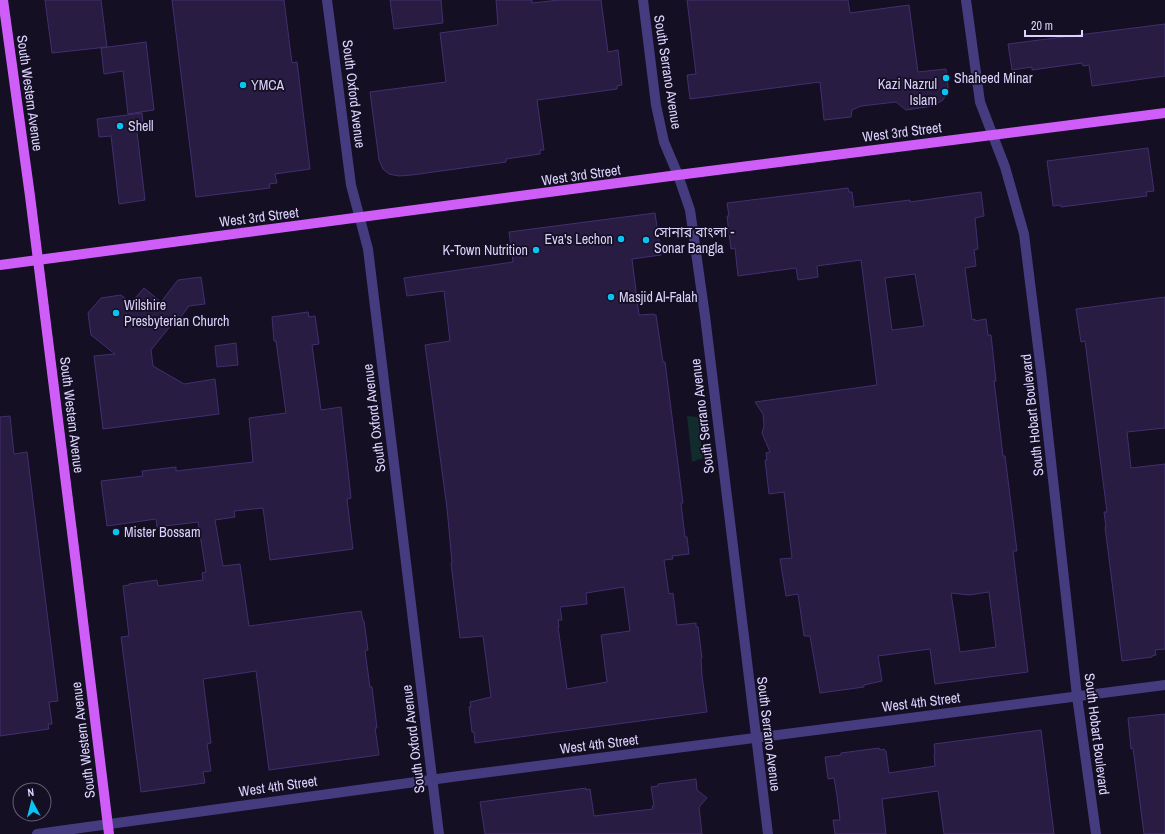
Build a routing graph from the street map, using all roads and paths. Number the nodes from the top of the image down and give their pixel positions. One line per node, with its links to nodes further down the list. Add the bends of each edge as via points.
1 (3, 0): 9 (main road, South Western Avenue)
2 (327, 0): 8 (street, South Oxford Avenue, via 351,185)
3 (643, 0): 7 (street, South Serrano Avenue, via 656,105 664,142)
4 (966, 0): 6 (street, South Hobart Boulevard, via 980,102)
5 (1165, 113): 6 (main road, West 3rd Street)
6 (993, 134): 7 (main road, West 3rd Street); 12 (street, South Hobart Boulevard, via 1024,234)
7 (678, 175): 8 (main road, West 3rd Street); 13 (street, South Serrano Avenue, via 690,210 705,316)
8 (360, 218): 9 (main road, West 3rd Street); 14 (street, South Oxford Avenue, via 368,249)
9 (38, 260): 10 (main road, West 3rd Street); 15 (main road, South Western Avenue)
10 (0, 265)
11 (1165, 685): 12 (street, West 4th Street)
12 (1077, 696): 13 (street, West 4th Street); 20 (street, South Hobart Boulevard)
13 (756, 738): 14 (street, West 4th Street); 19 (street, South Serrano Avenue)
14 (432, 779): 15 (street, West 4th Street); 18 (street, South Oxford Avenue)
15 (107, 824): 16 (street, West 4th Street); 17 (main road, South Western Avenue)
16 (38, 834)
17 (108, 834)
18 (439, 834)
19 (768, 834)
20 (1096, 834)

